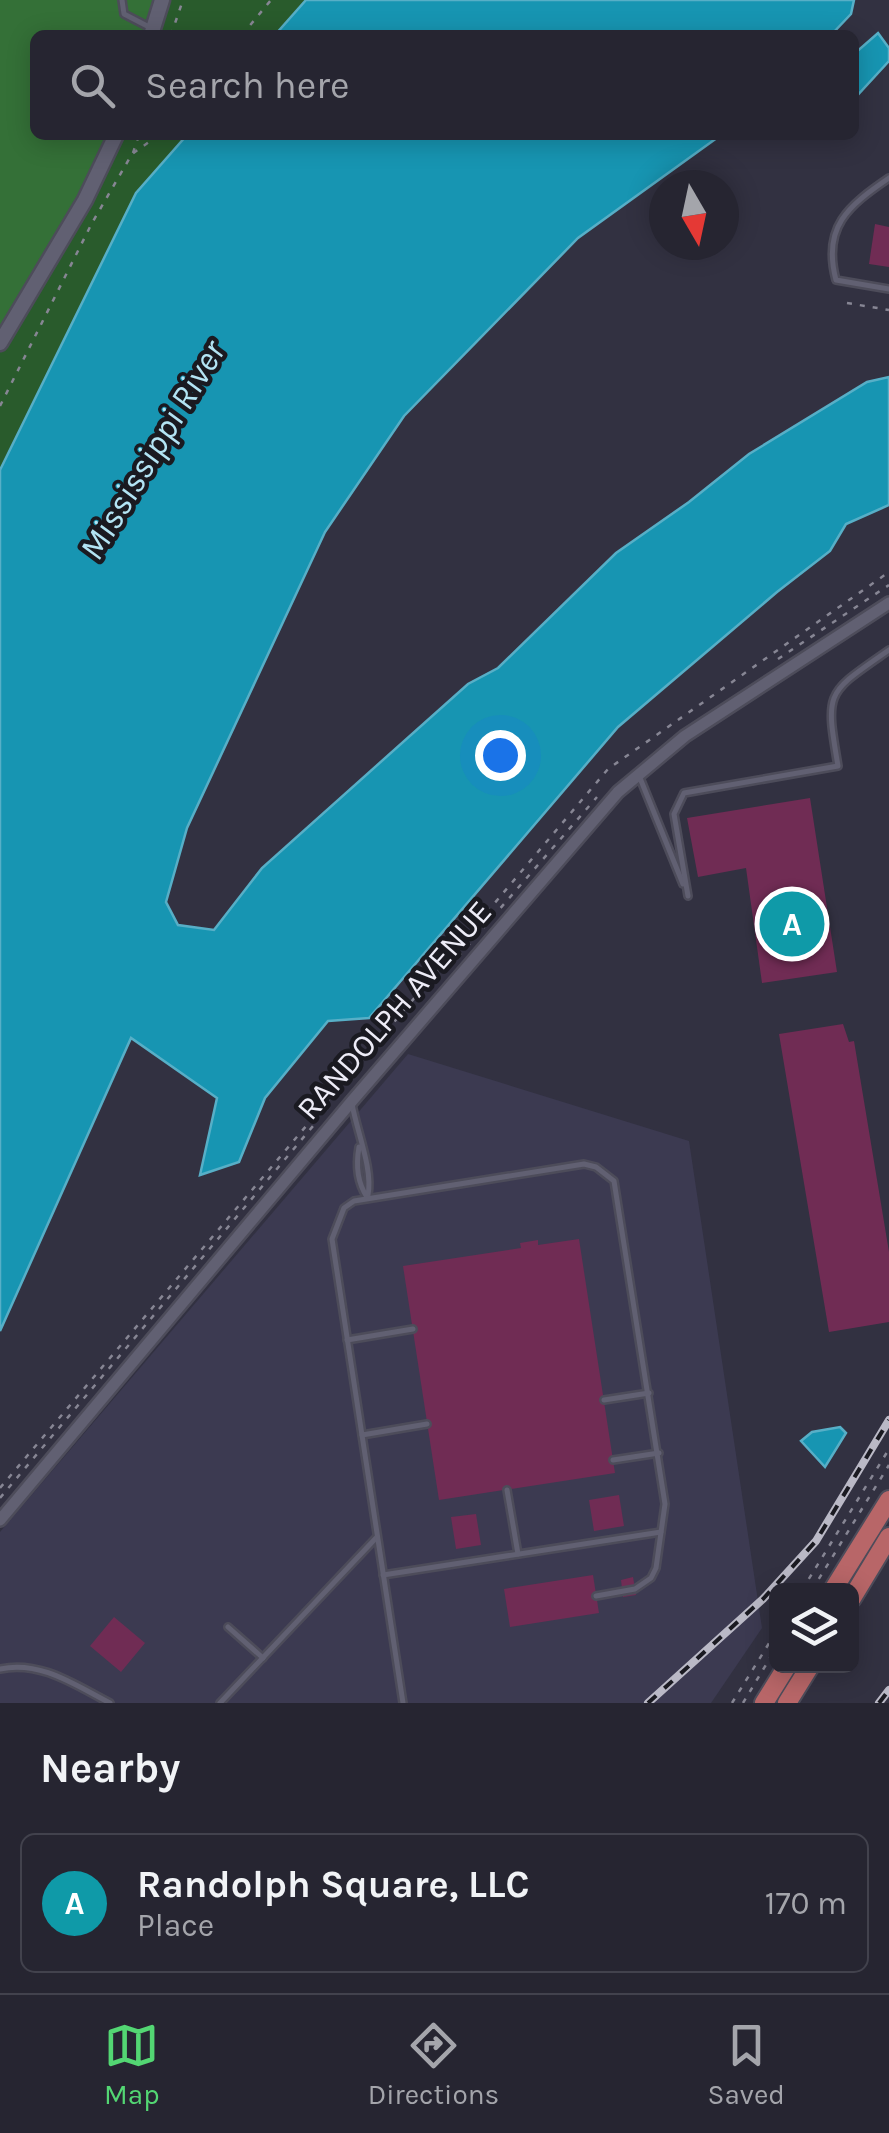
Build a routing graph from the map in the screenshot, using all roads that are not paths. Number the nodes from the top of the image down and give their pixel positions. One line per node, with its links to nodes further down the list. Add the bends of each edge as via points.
1 (122, 0): 3 (lane, via 124,14)
2 (162, 0): 4 (street)
3 (149, 30)
4 (153, 30)
5 (114, 140): 8 (street)
6 (889, 178): 7 (lane, via 847,211 830,248 836,280)
7 (889, 289)
8 (0, 343)
9 (889, 603): 11 (street, RANDOLPH AVENUE)
10 (889, 650): 11 (lane, via 836,690 829,714 838,766 684,792 674,814 688,896)
11 (638, 773): 12 (street, RANDOLPH AVENUE)
12 (352, 1101): 13 (lane, via 366,1157); 24 (street, RANDOLPH AVENUE)
13 (367, 1196): 15 (lane, via 344,1208 332,1239); 16 (lane, via 584,1164 607,1174 618,1190)
14 (413, 1329): 15 (lane)
15 (347, 1340): 19 (lane)
16 (649, 1393): 17 (lane); 20 (lane)
17 (604, 1400)
18 (427, 1424): 19 (lane)
19 (362, 1434): 26 (lane)
20 (659, 1453): 21 (lane); 25 (lane)
21 (613, 1460)
22 (507, 1490): 28 (lane)
23 (889, 1500): 30 (highway)
24 (0, 1520)
25 (661, 1532): 28 (lane); 32 (lane, via 651,1578 635,1589)
26 (377, 1536): 29 (lane); 34 (lane)
27 (889, 1537): 31 (highway)
28 (518, 1554): 29 (lane)
29 (383, 1575): 40 (lane)
30 (838, 1583)
31 (859, 1586)
32 (596, 1596)
33 (228, 1627): 34 (lane)
34 (264, 1659): 39 (lane)
35 (0, 1670): 38 (lane, via 38,1668)
36 (783, 1673): 41 (highway)
37 (806, 1673): 42 (highway)
38 (110, 1703)
39 (220, 1703)
40 (403, 1703)
41 (764, 1703)
42 (787, 1703)

